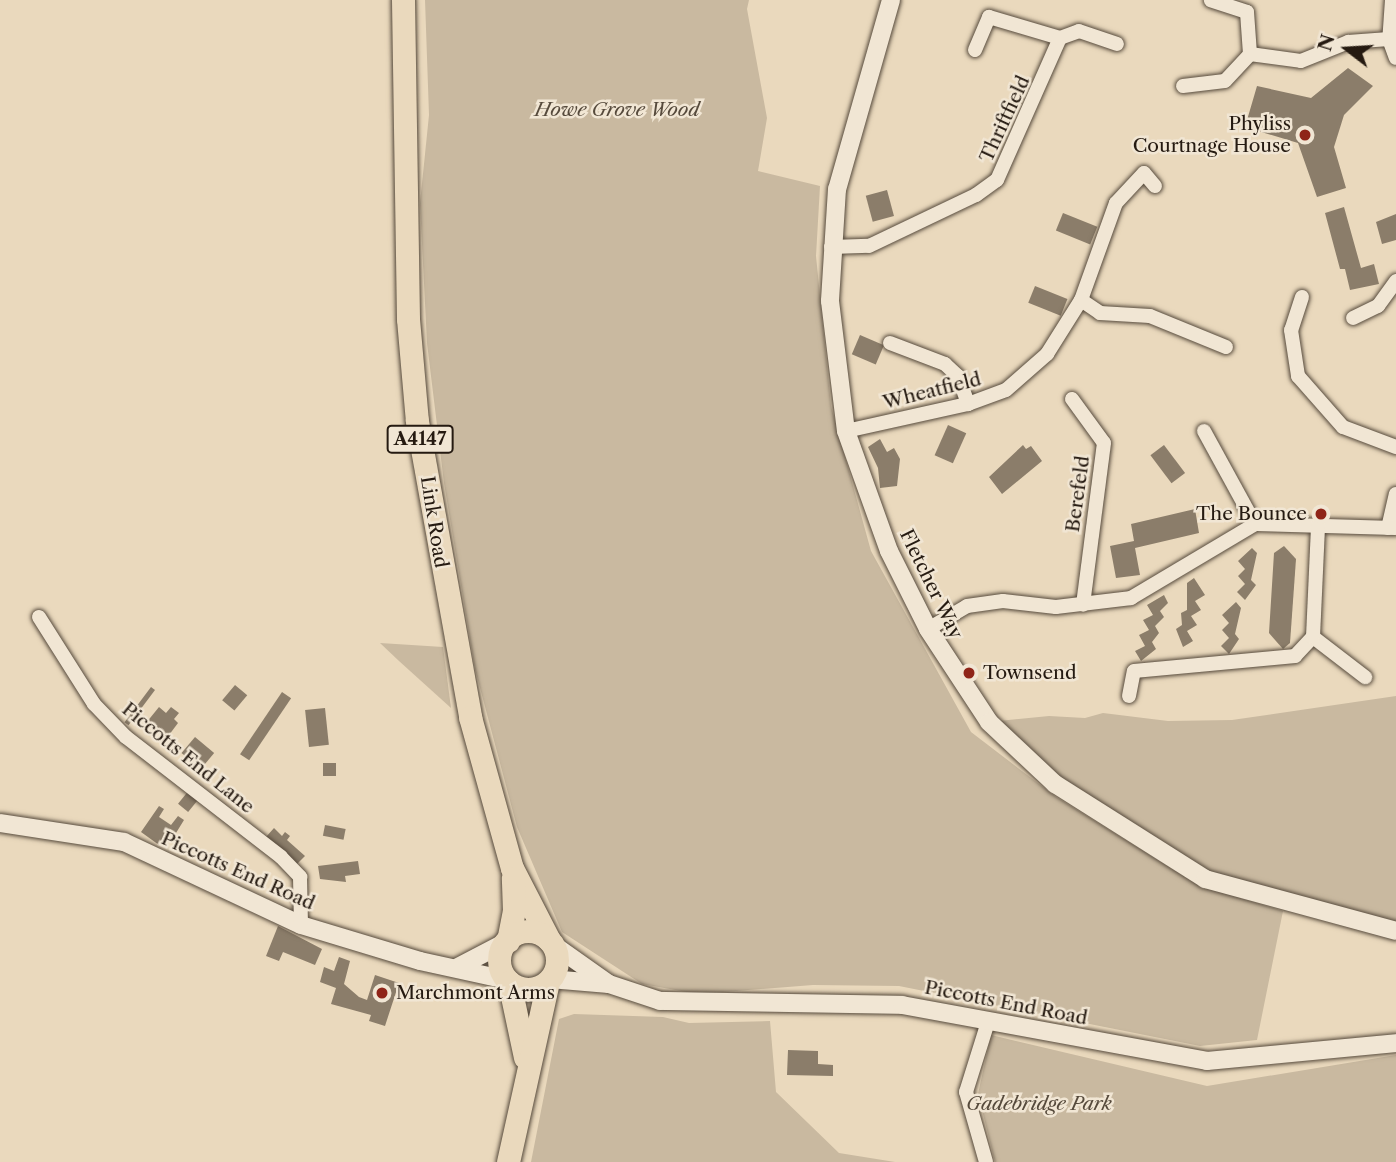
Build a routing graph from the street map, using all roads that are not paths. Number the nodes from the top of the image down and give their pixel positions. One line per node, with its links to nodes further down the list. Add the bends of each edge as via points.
1 (403, 0): 36 (main road, Link Road / A4147, via 408,319 417,421 470,717)
2 (891, 0): 13 (street, Fletcher Way, via 836,189)
3 (1211, 0): 9 (street, via 1247,12)
4 (1392, 0): 6 (street)
5 (1060, 38): 7 (street, via 1079,31); 8 (street, via 989,17); 13 (street, Thriftfield, via 997,180 948,212 869,246)
6 (1390, 39): 9 (street, via 1348,42 1301,61); 10 (street)
7 (1117, 44)
8 (975, 50)
9 (1250, 54): 11 (street, via 1225,81)
10 (1396, 58)
11 (1183, 86)
12 (1155, 186): 16 (street, Wheatfield, via 1144,173 1116,203)
13 (831, 247): 22 (street, Fletcher Way, via 830,301)
14 (1396, 281): 17 (street, via 1378,306)
15 (1301, 297): 24 (street, via 1291,330 1298,376 1343,427)
16 (1081, 300): 19 (street, via 1100,313 1150,316); 21 (street, Wheatfield, via 1047,354 1006,390)
17 (1353, 318)
18 (890, 343): 21 (street, via 946,364 958,376)
19 (1226, 348)
20 (1072, 399): 29 (street, Berefeld, via 1104,443)
21 (968, 404): 22 (street, Wheatfield)
22 (846, 431): 31 (street, Fletcher Way, via 889,551)
23 (1204, 431): 26 (street)
24 (1396, 447)
25 (1396, 494): 28 (street)
26 (1255, 524): 27 (street); 29 (street, via 1131,598)
27 (1318, 525): 28 (street); 32 (street)
28 (1392, 528)
29 (1083, 605): 31 (street, via 1003,601 967,606)
30 (39, 618): 37 (street, Piccotts End Lane, via 94,704 126,737 281,857 300,877)
31 (928, 629): 38 (street, Fletcher Way, via 989,722 1055,784 1205,879)
32 (1313, 637): 33 (street); 34 (street, via 1295,656 1134,671)
33 (1365, 677)
34 (1129, 696)
35 (0, 823): 37 (street, Piccotts End Road, via 124,842)
36 (512, 868): 39 (main road, Link Road / A4147, via 514,911); 40 (main road, Link Road / A4147)
37 (300, 925): 41 (street, Piccotts End Road, via 420,961)
38 (1396, 931)
39 (507, 941): 40 (main road, via 528,932); 41 (street); 42 (main road, Link Road / A4147, via 499,962)
40 (550, 942): 43 (main road, Link Road / A4147, via 557,957); 44 (street, Piccotts End Road)
41 (458, 967): 42 (street, Piccotts End Road)
42 (508, 981): 43 (main road, via 528,989); 47 (main road, Link Road / A4147)
43 (549, 981): 44 (street, Piccotts End Road); 47 (main road, Link Road / A4147)
44 (610, 984): 45 (street, Piccotts End Road, via 660,1001 902,1005)
45 (988, 1022): 46 (street, Piccotts End Road, via 1207,1061); 49 (street, via 966,1092)
46 (1396, 1043)
47 (527, 1063): 48 (main road, Link Road / A4147)
48 (508, 1162)
49 (986, 1162)

